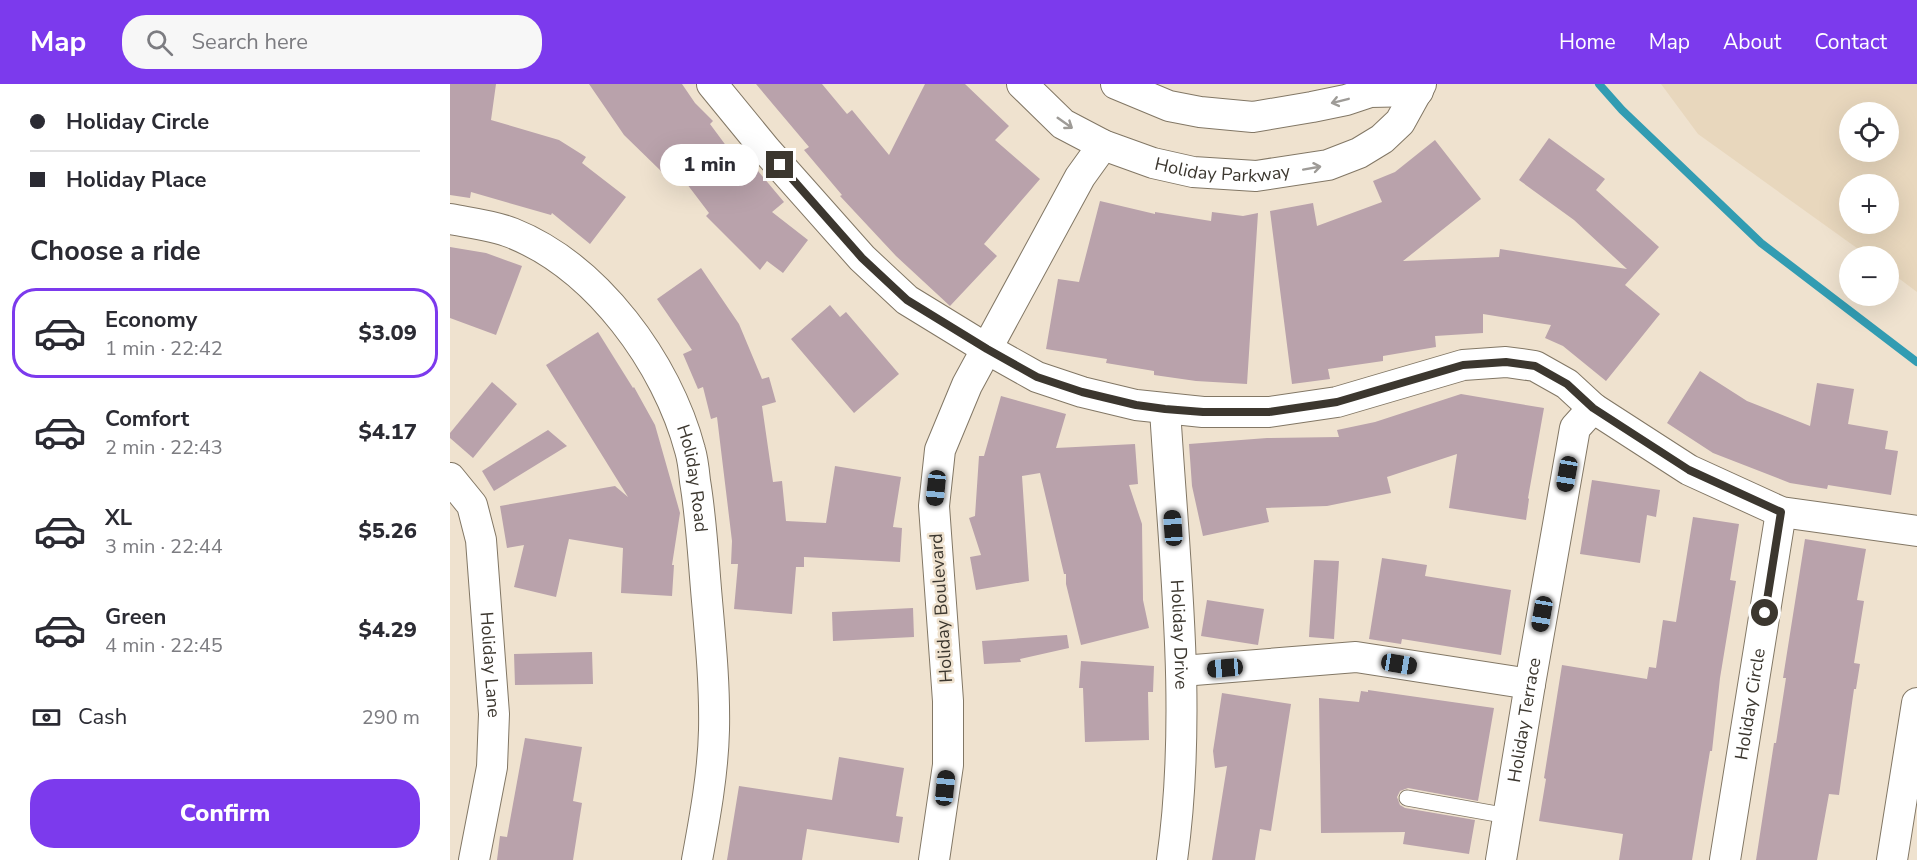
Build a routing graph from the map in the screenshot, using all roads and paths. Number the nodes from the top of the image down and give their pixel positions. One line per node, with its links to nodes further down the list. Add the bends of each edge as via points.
1 (712, 84): 7 (street, via 862,258 907,300)
2 (1022, 84): 5 (street, Holiday Parkway, one-way to 5, via 1064,124)
3 (1116, 84): 4 (street, Holiday Parkway, one-way to 3, via 1370,92 1253,117 1169,106)
4 (1419, 87): 5 (street, Holiday Parkway, one-way to 4, via 1153,163 1193,172 1256,176 1328,165 1382,139 1400,122)
5 (1103, 144): 7 (street, Holiday Boulevard, via 1080,177)
6 (450, 219): 20 (street, Holiday Road, via 511,233 546,250 584,278 622,316 674,403 691,451 698,496 712,670 714,730)
7 (987, 349): 9 (street, via 1037,377 1082,392); 21 (street, Holiday Boulevard, via 940,450 934,506 948,701 947,777)
8 (1593, 408): 9 (street, via 1567,384 1535,366 1506,362 1463,365 1337,402 1292,409); 11 (street, via 1689,470); 14 (street, Holiday Terrace, via 1575,428)
9 (1165, 409): 13 (street, Holiday Drive)
10 (450, 478): 19 (street, Holiday Lane, via 472,504 481,540 494,714 492,767)
11 (1781, 512): 12 (street); 24 (street, Holiday Circle)
12 (1904, 529)
13 (1182, 671): 14 (street, via 1356,657); 22 (street, Holiday Drive, via 1178,809)
14 (1530, 684): 18 (street, Holiday Terrace)
15 (1917, 703): 16 (street)
16 (1913, 749): 25 (street)
17 (1407, 798): 18 (lane)
18 (1508, 816): 23 (street, Holiday Terrace)
19 (474, 860)
20 (698, 860)
21 (934, 860)
22 (1172, 860)
23 (1501, 860)
24 (1725, 860)
25 (1892, 860)

